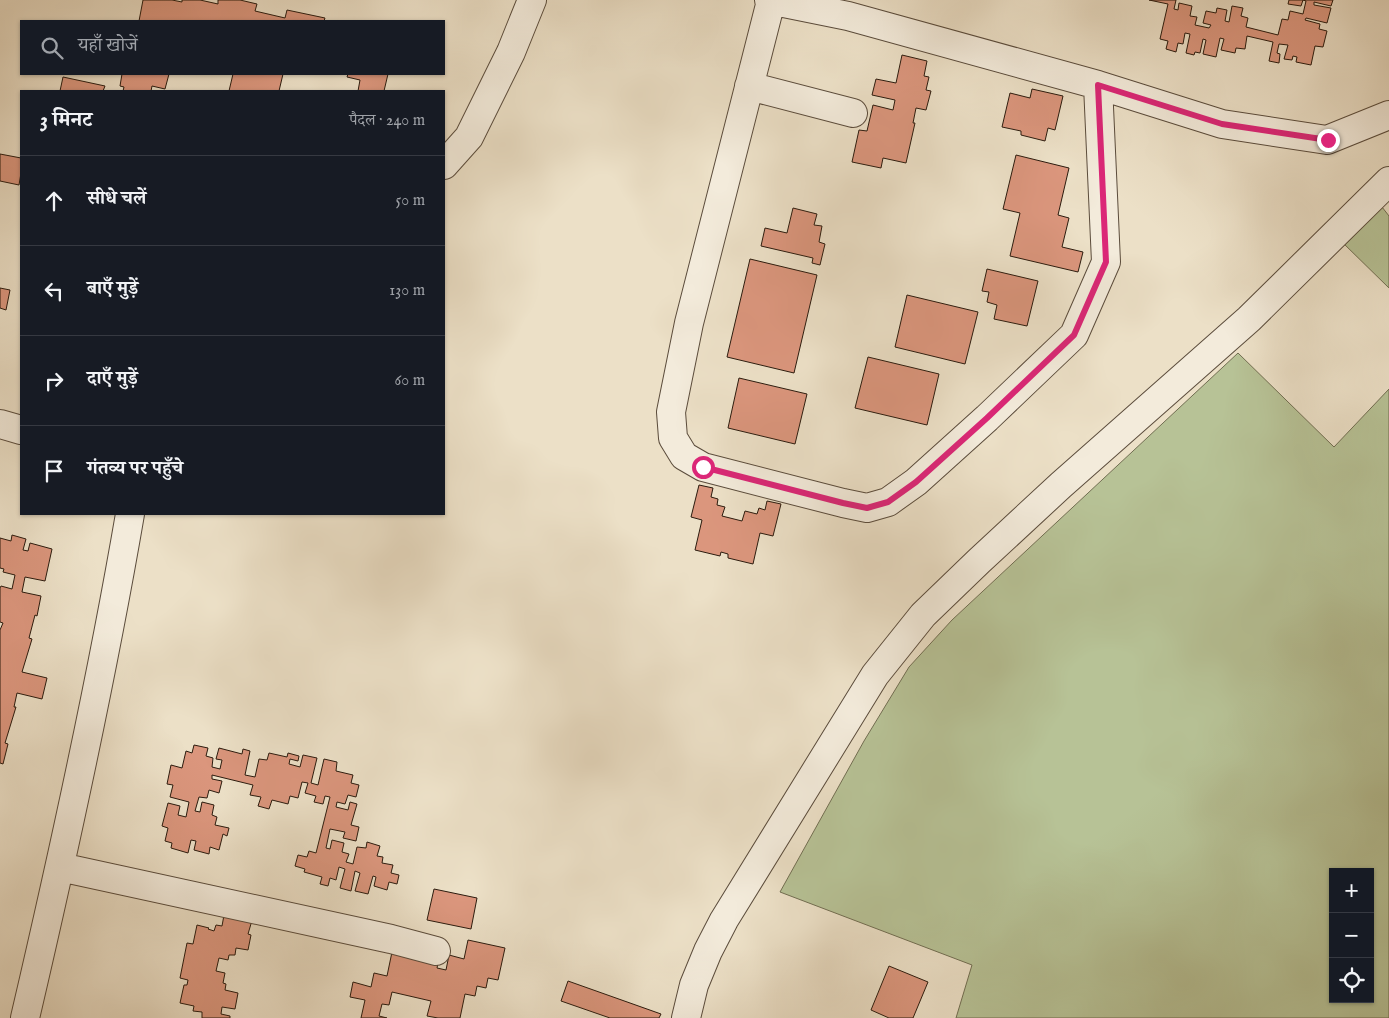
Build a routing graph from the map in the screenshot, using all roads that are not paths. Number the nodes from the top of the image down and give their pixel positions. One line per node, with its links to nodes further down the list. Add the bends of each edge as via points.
1 (532, 0): 7 (lane, via 470,136)
2 (770, 0): 3 (lane, via 848,16); 4 (lane)
3 (1098, 85): 4 (lane, via 1106,262 1074,335 916,482 888,502 867,508 703,467 684,456 673,438 670,412 689,323); 6 (lane, via 1222,124 1328,140)
4 (749, 86): 5 (lane)
5 (853, 113)
6 (1389, 115)
7 (445, 164)
8 (1389, 181): 15 (lane, via 1249,319 978,560 923,615 875,675 724,920 694,985)
9 (0, 424): 10 (lane)
10 (20, 430)
11 (130, 515): 12 (lane, via 111,627)
12 (60, 867): 13 (lane); 14 (lane)
13 (436, 951)
14 (25, 1018)
15 (686, 1018)

